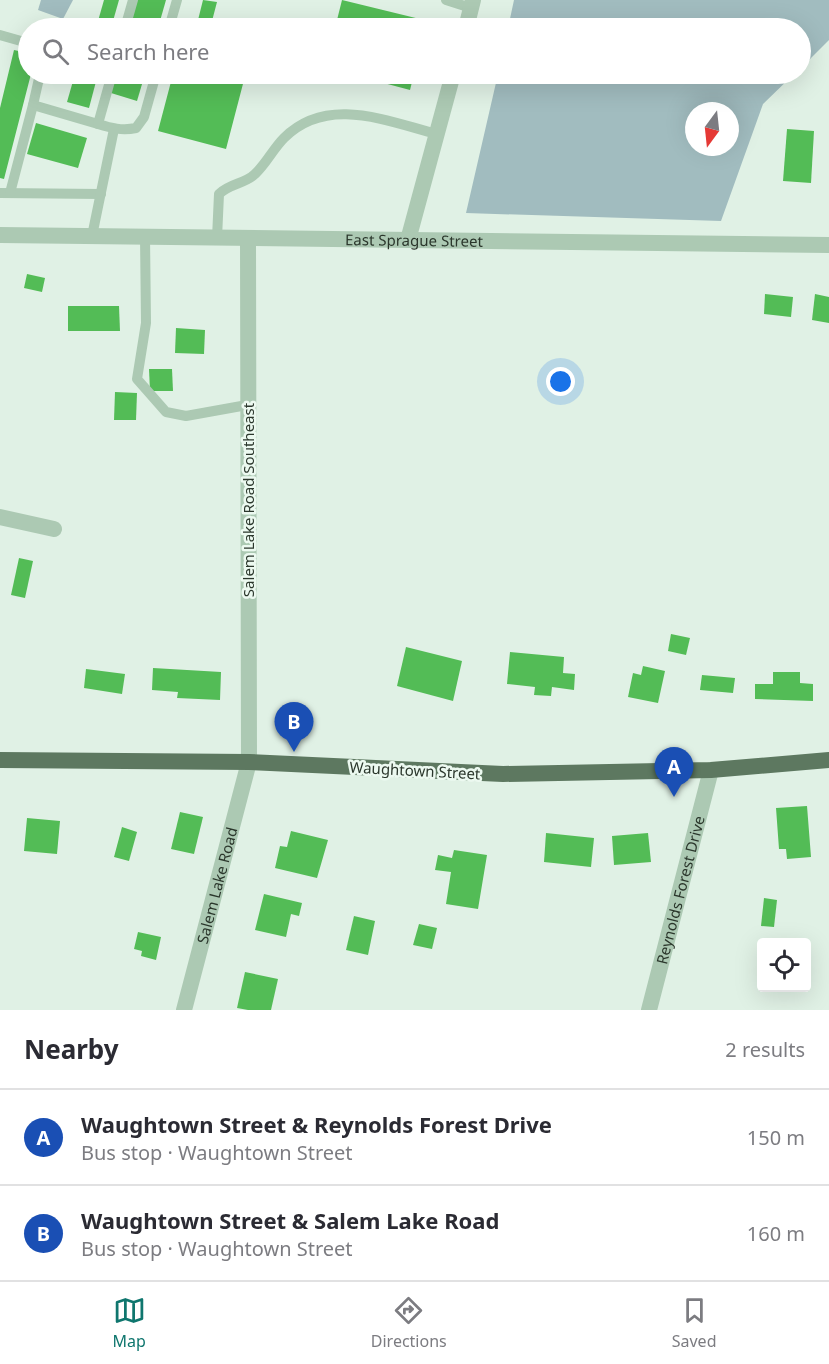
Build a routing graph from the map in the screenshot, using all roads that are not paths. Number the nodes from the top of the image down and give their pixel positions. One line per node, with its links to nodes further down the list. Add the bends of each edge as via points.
1 (133, 0): 5 (lane)
2 (177, 0): 6 (lane)
3 (446, 0): 4 (lane)
4 (472, 4)
5 (128, 18)
6 (172, 18)
7 (0, 35): 8 (lane)
8 (18, 40)
9 (38, 84): 13 (lane)
10 (109, 84): 14 (lane)
11 (153, 84): 15 (lane, via 144,117 136,128)
12 (450, 84): 16 (street)
13 (33, 105): 14 (lane); 17 (lane)
14 (98, 124): 15 (lane)
15 (114, 129): 18 (lane)
16 (436, 134): 22 (lane, via 341,113 316,117 285,136 250,178 219,194); 24 (street)
17 (5, 193): 18 (lane)
18 (101, 194): 20 (lane)
19 (0, 235): 20 (street, East Sprague Street)
20 (92, 236): 21 (street, East Sprague Street)
21 (145, 236): 22 (street, East Sprague Street); 26 (lane, via 146,323 137,379 166,412 186,416)
22 (217, 238): 23 (street, East Sprague Street)
23 (248, 238): 24 (street, East Sprague Street); 26 (street, Salem Lake Road Southeast)
24 (408, 240): 25 (street, East Sprague Street)
25 (829, 245)
26 (247, 405): 31 (street, Salem Lake Road Southeast)
27 (0, 517): 28 (street)
28 (54, 529)
29 (0, 760): 31 (main road, Waughtown Street)
30 (829, 760): 32 (main road, Waughtown Street)
31 (249, 762): 32 (main road, Waughtown Street, via 503,774); 33 (street, Salem Lake Road)
32 (711, 770): 34 (street, Reynolds Forest Drive)
33 (184, 1010)
34 (648, 1010)

